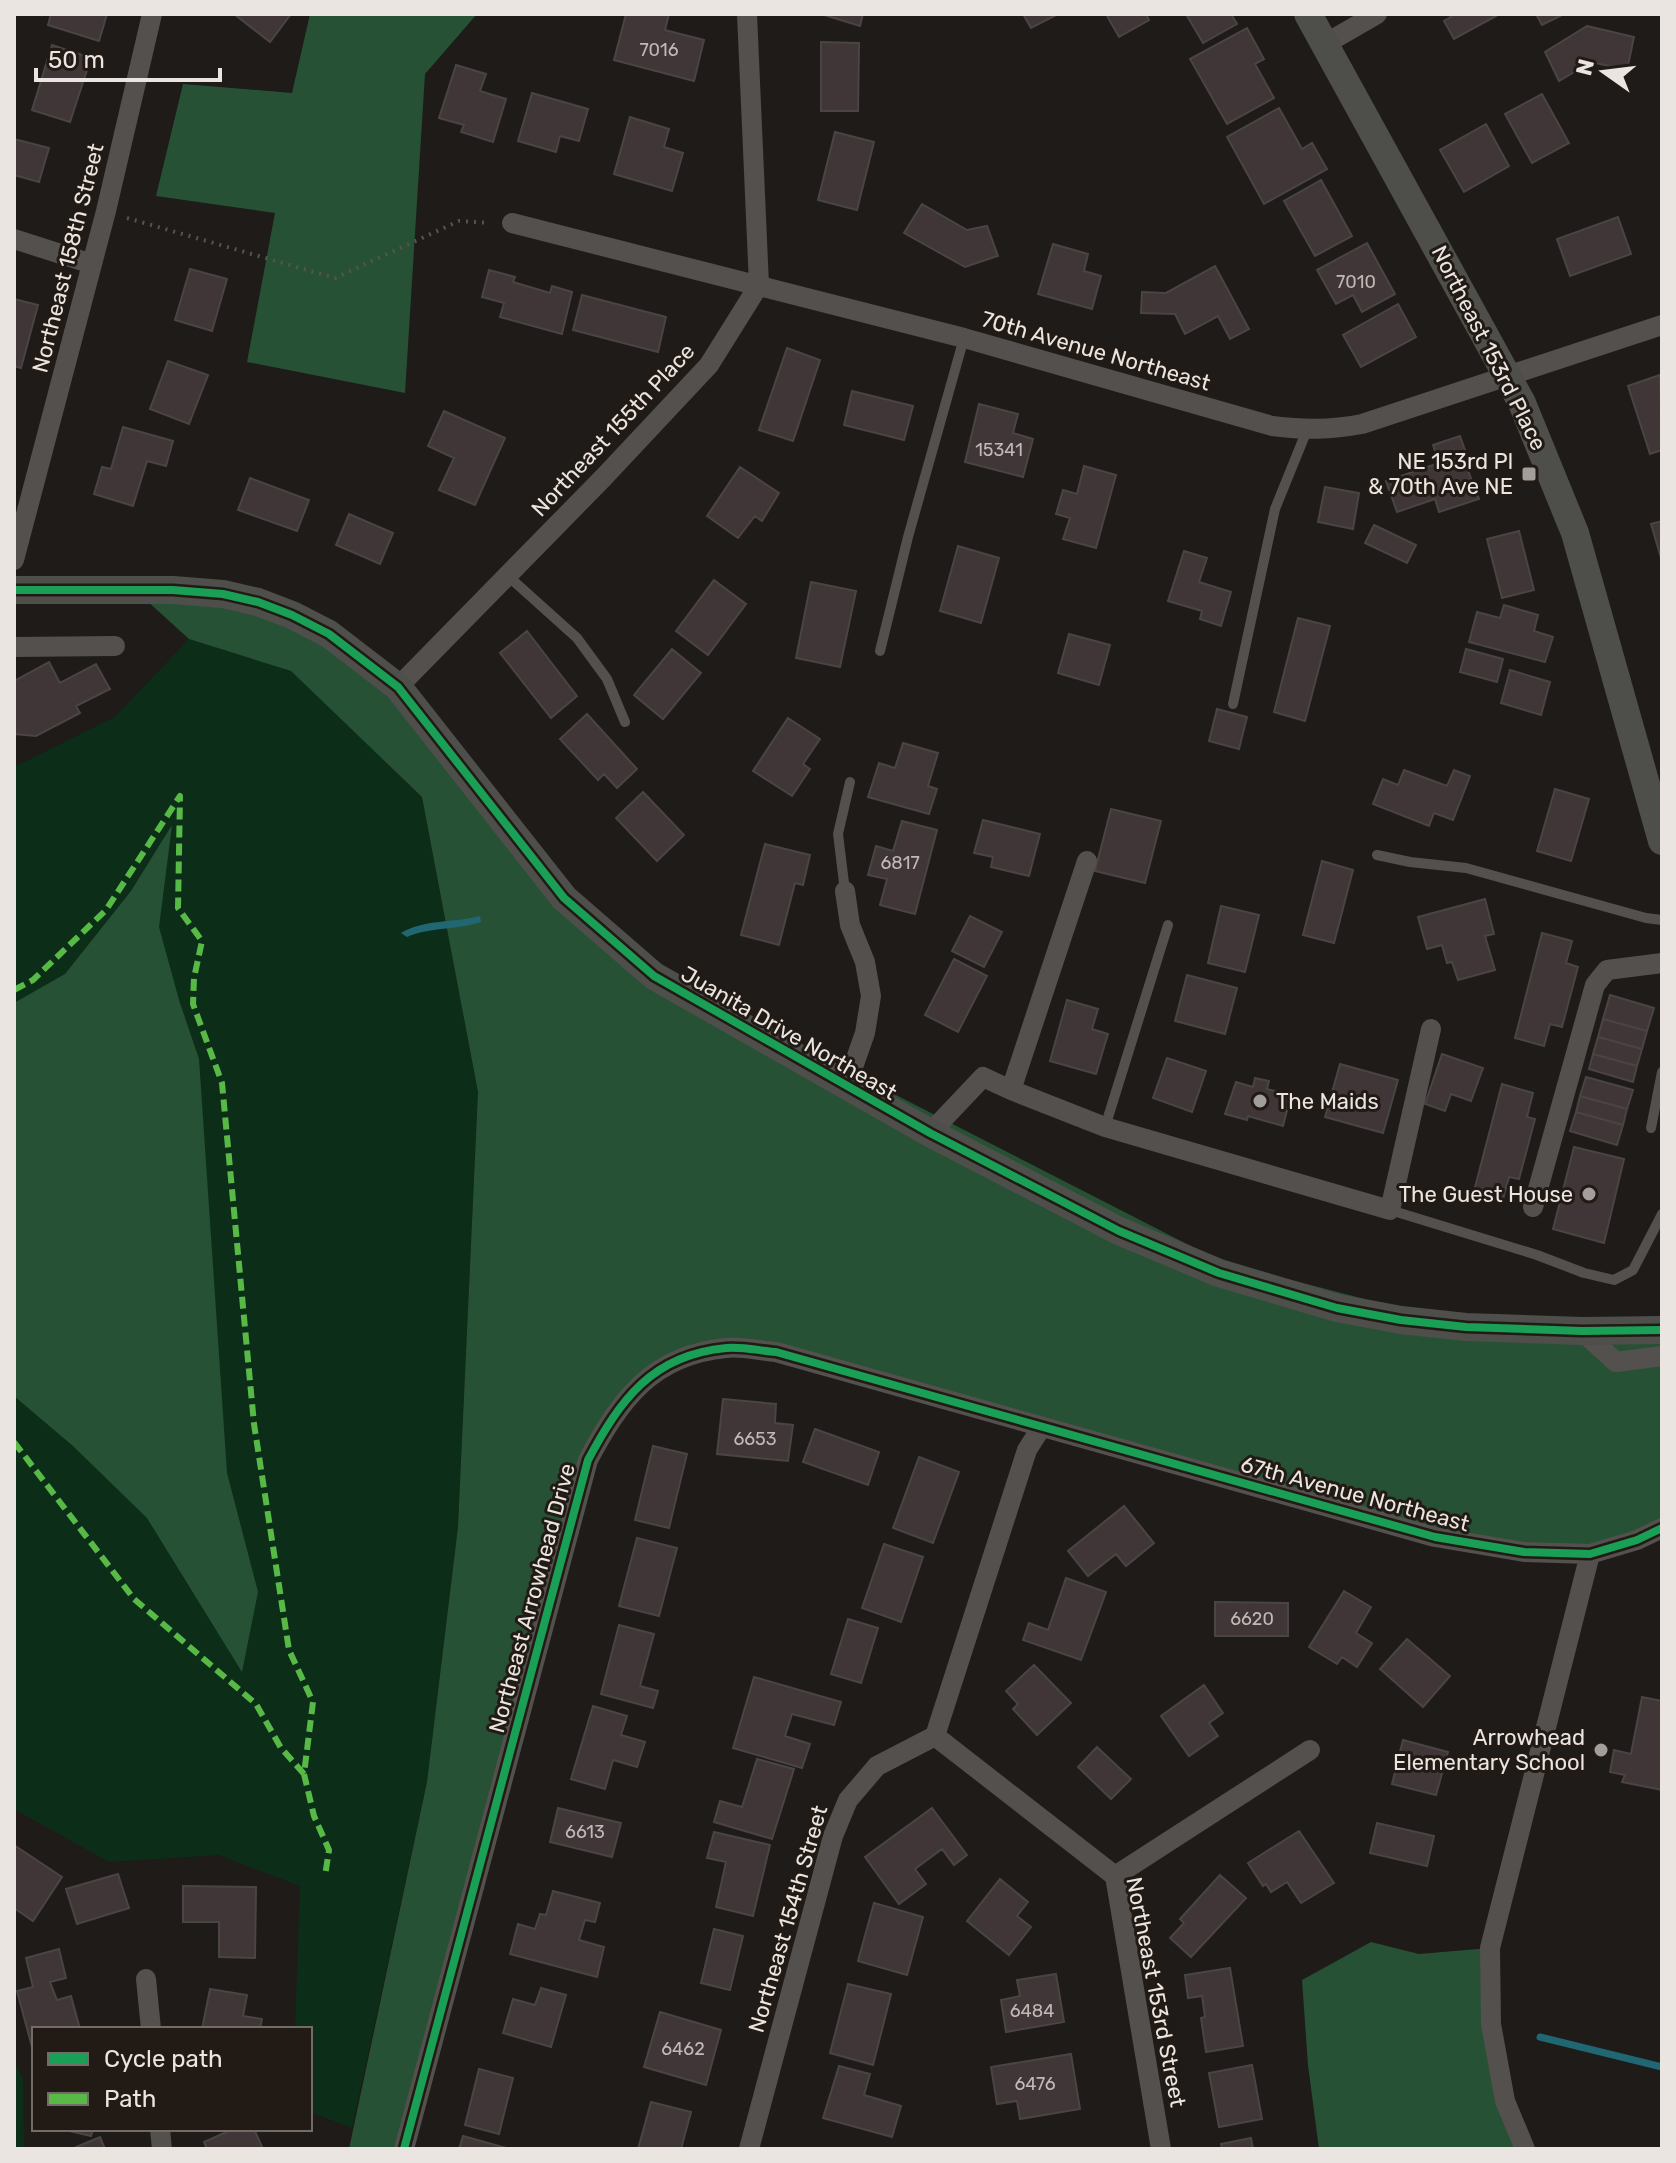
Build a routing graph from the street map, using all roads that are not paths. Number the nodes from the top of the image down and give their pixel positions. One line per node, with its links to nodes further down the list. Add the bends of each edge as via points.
1 (152, 14): 8 (street, Northeast 158th Street)
2 (747, 14): 9 (street)
3 (1308, 14): 5 (main road, Northeast 153rd Place)
4 (1377, 14): 5 (street)
5 (1325, 44): 12 (main road, Northeast 153rd Place)
6 (512, 223): 9 (street, 70th Avenue Northeast)
7 (14, 239): 8 (street)
8 (92, 264): 14 (street, Northeast 158th Street)
9 (759, 285): 11 (street, 70th Avenue Northeast); 15 (street, Northeast 155th Place, via 709,365)
10 (1662, 325): 12 (street, 70th Avenue Northeast)
11 (964, 338): 13 (street, 70th Avenue Northeast, via 1256,422); 19 (lane)
12 (1507, 376): 13 (street, 70th Avenue Northeast, via 1362,424); 24 (main road, Northeast 153rd Place, via 1575,533)
13 (1307, 430): 21 (lane, via 1275,509)
14 (14, 560)
15 (508, 576): 20 (street, Northeast 155th Place); 22 (lane, via 577,638 607,679)
16 (14, 590): 20 (main road, Juanita Drive Northeast, via 173,590 258,602 329,634)
17 (115, 646): 18 (street)
18 (14, 647)
19 (880, 651)
20 (398, 687): 33 (main road, Juanita Drive Northeast, via 564,898 654,976)
21 (1233, 704)
22 (625, 722)
23 (850, 782): 27 (lane, via 838,834)
24 (1662, 841)
25 (1377, 855): 28 (lane, via 1466,868)
26 (1087, 861): 34 (street)
27 (845, 891): 33 (street, via 871,996 865,1033)
28 (1662, 920)
29 (1168, 925): 35 (lane)
30 (1662, 963): 38 (street, via 1607,970 1595,985)
31 (1431, 1029): 39 (street)
32 (1662, 1072): 36 (lane)
33 (846, 1087): 37 (main road, Juanita Drive Northeast)
34 (1011, 1090): 35 (street); 37 (street, via 983,1077)
35 (1105, 1127): 39 (street)
36 (1651, 1128)
37 (930, 1133): 42 (main road, Juanita Drive Northeast, via 1119,1231 1219,1273 1337,1308 1401,1320)
38 (1533, 1207)
39 (1390, 1210): 40 (lane, via 1614,1280 1633,1270)
40 (1662, 1214)
41 (1662, 1330): 42 (main road, Juanita Drive Northeast)
42 (1582, 1331): 43 (street, via 1616,1362)
43 (1662, 1356)
44 (1041, 1428): 46 (street, 67th Avenue Northeast, via 1435,1537 1524,1552); 47 (street, via 1027,1450); 52 (street, Northeast Arrowhead Drive, via 776,1352 729,1347 692,1354 635,1387 588,1460)
45 (1662, 1528): 46 (street, 67th Avenue Northeast)
46 (1590, 1554): 55 (street, via 1490,1948 1491,2024 1505,2101)
47 (935, 1736): 49 (street, Northeast 153rd Street); 53 (street, Northeast 154th Street, via 877,1766 848,1800 833,1836)
48 (1310, 1750): 49 (street)
49 (1115, 1876): 54 (street, Northeast 153rd Street)
50 (146, 1979): 51 (street)
51 (151, 2027)
52 (404, 2149)
53 (749, 2149)
54 (1161, 2149)
55 (1525, 2149)

